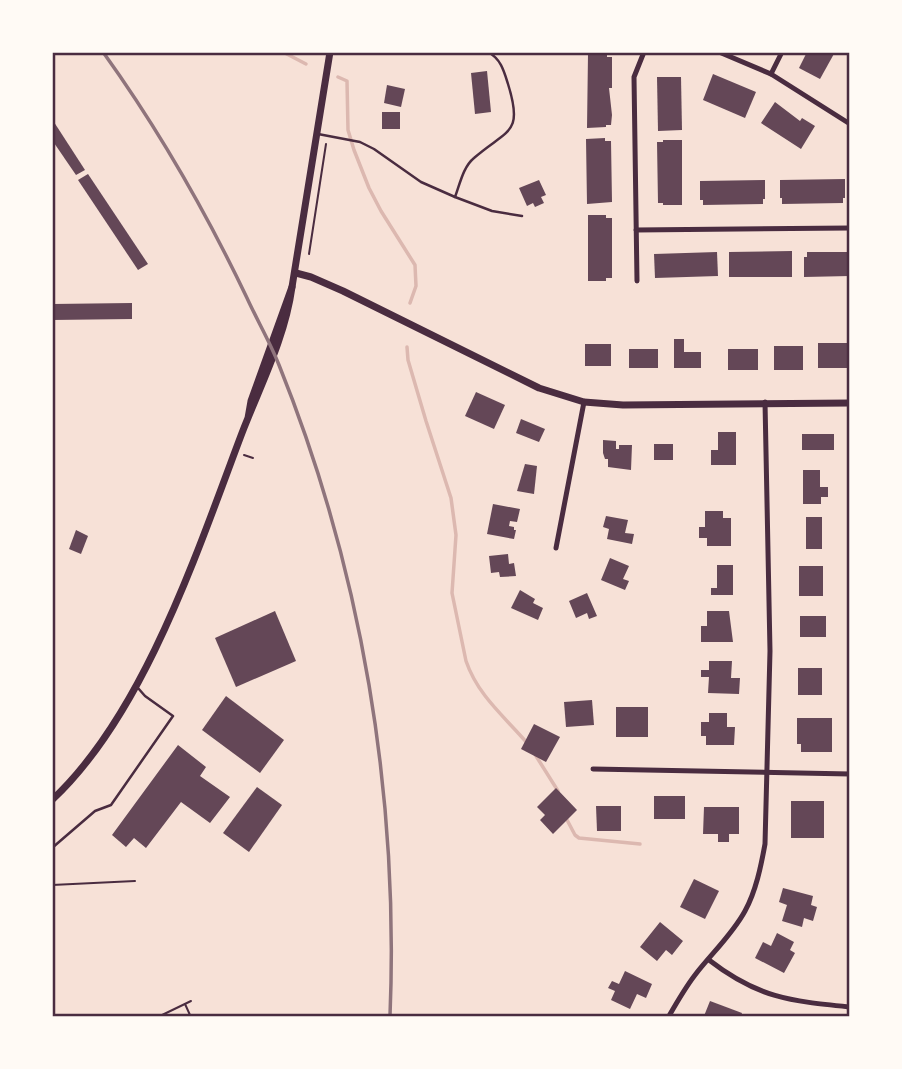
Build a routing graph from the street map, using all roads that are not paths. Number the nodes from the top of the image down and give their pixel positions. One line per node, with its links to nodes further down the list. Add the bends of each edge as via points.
1 (330, 52): 8 (street)
2 (488, 52): 9 (lane, via 500,62 514,120 500,141 466,168)
3 (643, 52): 12 (street, via 634,77)
4 (719, 52): 6 (street)
5 (782, 52): 6 (street)
6 (771, 74): 7 (street)
7 (849, 124)
8 (317, 134): 9 (lane, via 360,142 421,182); 13 (street)
9 (455, 197): 10 (lane)
10 (522, 216)
11 (849, 229): 12 (street)
12 (636, 230): 14 (street)
13 (296, 273): 15 (street, via 343,291 539,388); 19 (street, via 283,328 248,418 170,617)
14 (637, 281)
15 (584, 402): 16 (street); 18 (street)
16 (765, 402): 17 (street); 21 (street, via 770,651)
17 (849, 403)
18 (556, 548)
19 (136, 684): 23 (street, via 93,753); 24 (lane, via 173,716 111,805 95,811)
20 (593, 769): 21 (street)
21 (767, 772): 22 (street); 25 (street, via 765,844 759,874 745,911)
22 (849, 774)
23 (52, 800)
24 (52, 848)
25 (709, 960): 26 (street, via 740,982 770,995); 27 (street)
26 (849, 1007)
27 (669, 1017)

